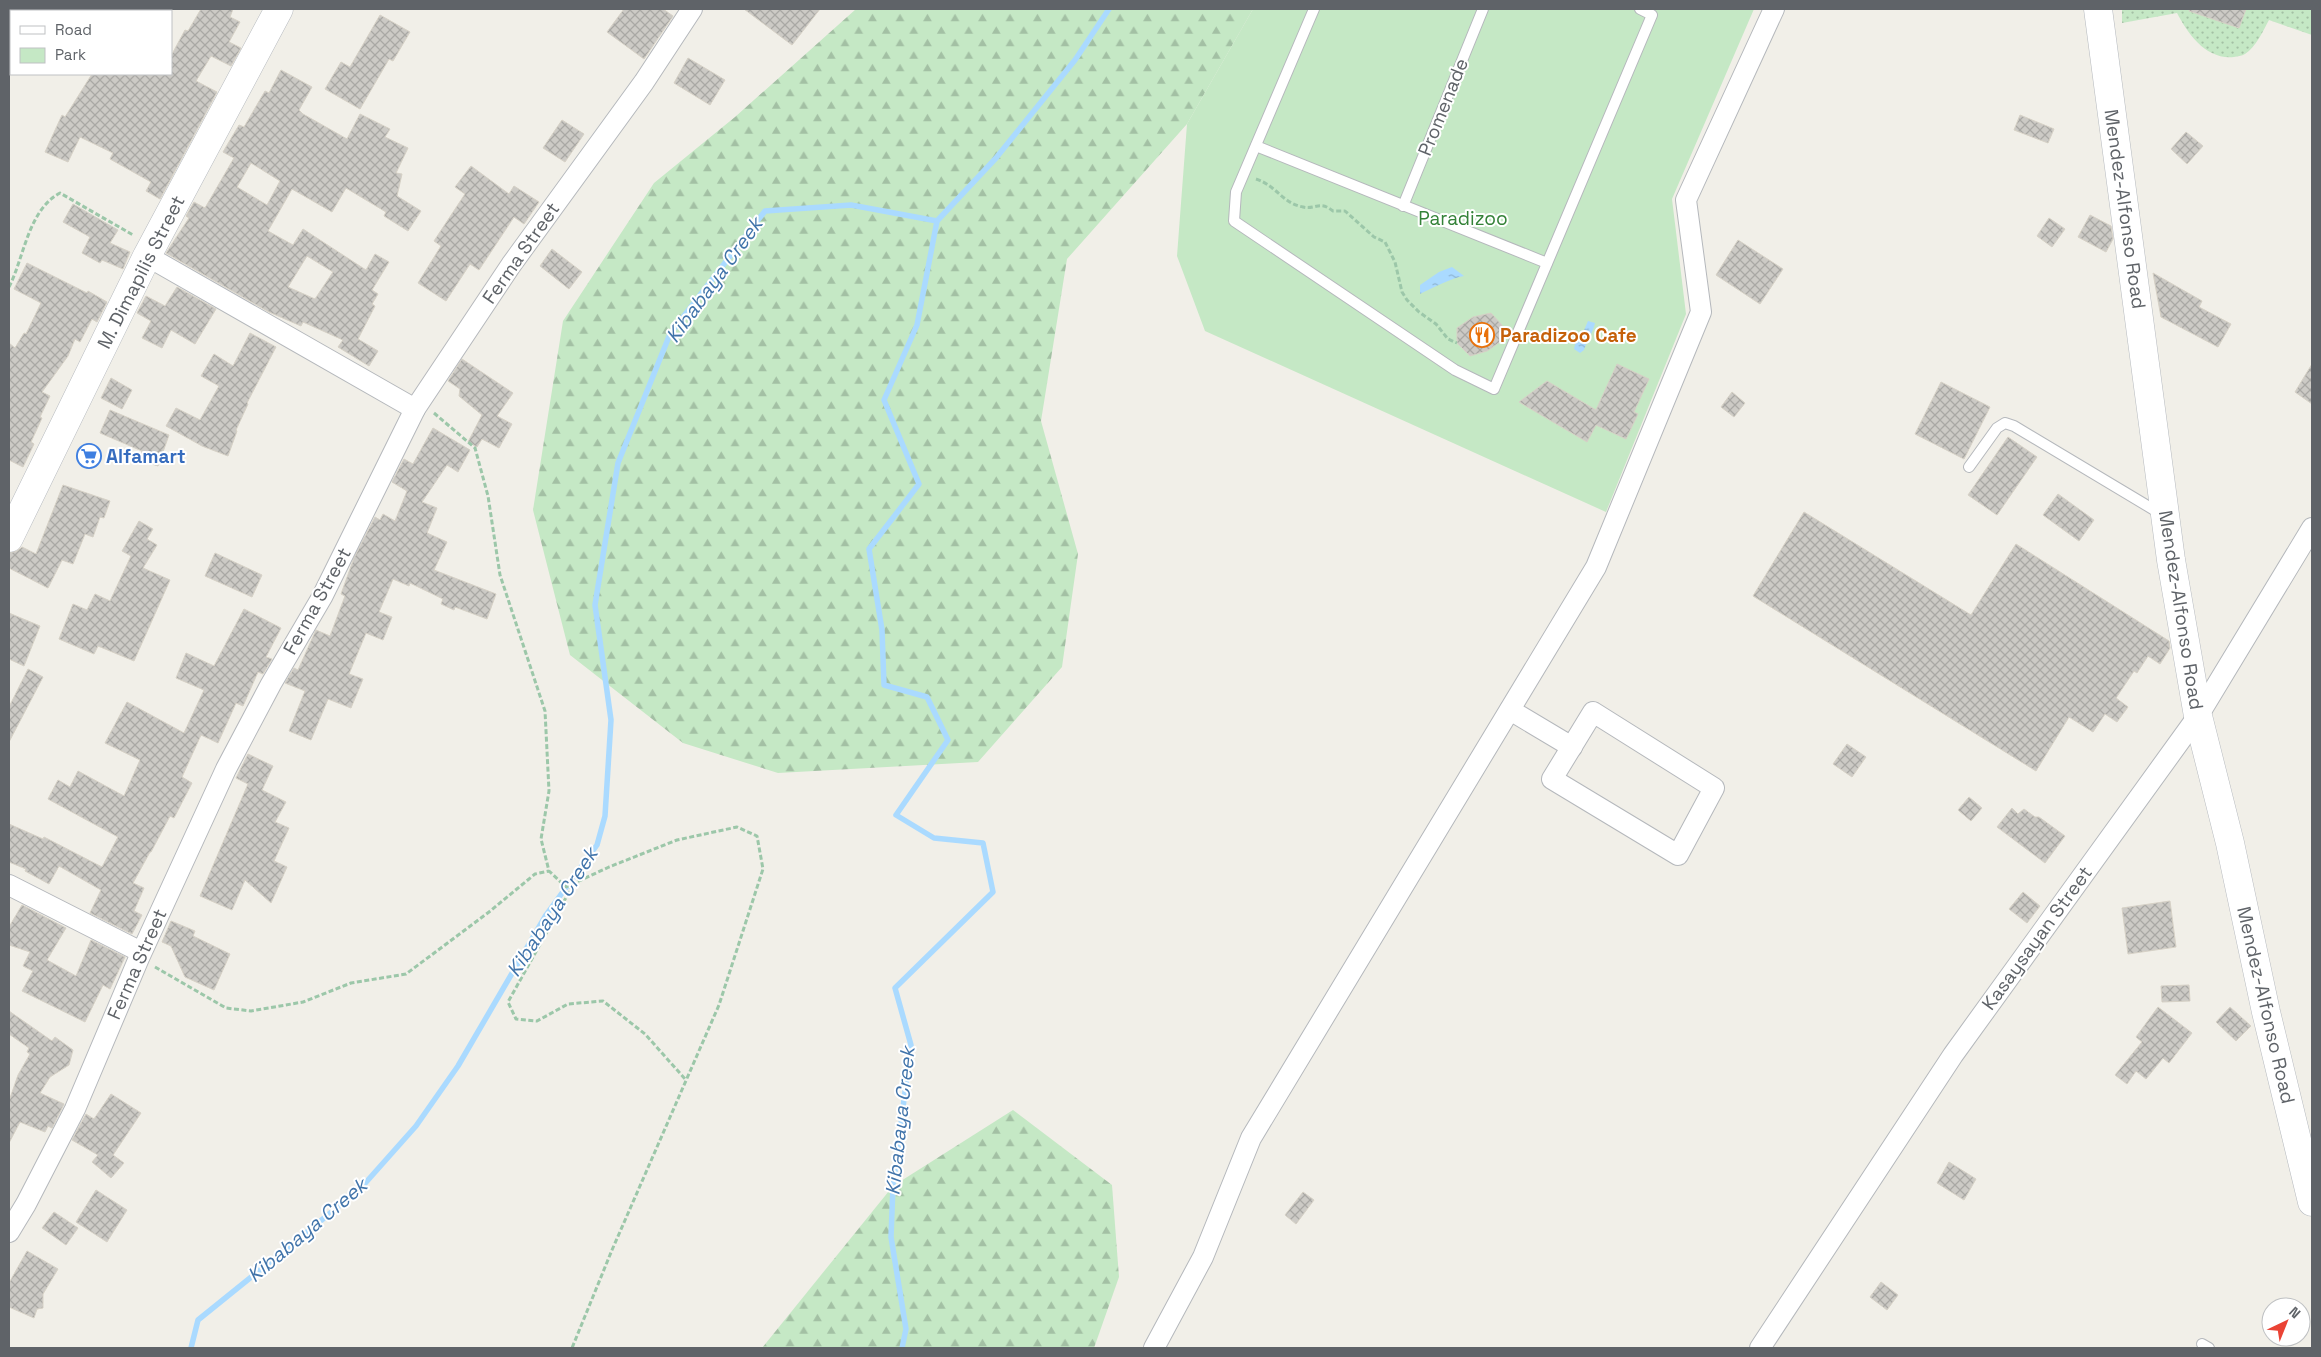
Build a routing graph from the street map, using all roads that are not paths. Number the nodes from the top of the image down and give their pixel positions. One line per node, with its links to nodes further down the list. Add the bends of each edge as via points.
1 (280, 9): 10 (main road, M. Dimapilis Street)
2 (692, 9): 12 (street, Ferma Street)
3 (1314, 9): 8 (lane)
4 (1483, 9): 9 (lane, Promenade)
5 (1640, 9): 11 (lane, via 1652,15)
6 (1774, 9): 17 (street, via 1686,200 1701,312 1596,567)
7 (2098, 9): 14 (main road, Mendez-Alfonso Road)
8 (1256, 146): 9 (lane); 11 (lane, via 1236,192 1234,220 1455,370 1494,389)
9 (1403, 206): 11 (lane)
10 (148, 256): 12 (street); 16 (main road, M. Dimapilis Street)
11 (1547, 263)
12 (417, 406): 21 (street, Ferma Street, via 322,597 226,769)
13 (1969, 467): 14 (lane, via 1997,428 2005,423)
14 (2166, 517): 18 (main road, Mendez-Alfonso Road)
15 (2312, 528): 18 (street, Kasaysayan Street)
16 (9, 538)
17 (1510, 710): 19 (street); 24 (street, via 1251,1138 1203,1257)
18 (2198, 716): 22 (main road, Mendez-Alfonso Road); 25 (street, Kasaysayan Street, via 1954,1055)
19 (1572, 747): 19 (street, via 1552,779 1678,855 1714,788 1593,712)
20 (9, 885): 21 (street)
21 (140, 955): 23 (street, Ferma Street, via 75,1109)
22 (2312, 1202)
23 (9, 1232)
24 (1154, 1348)
25 (1760, 1348)

